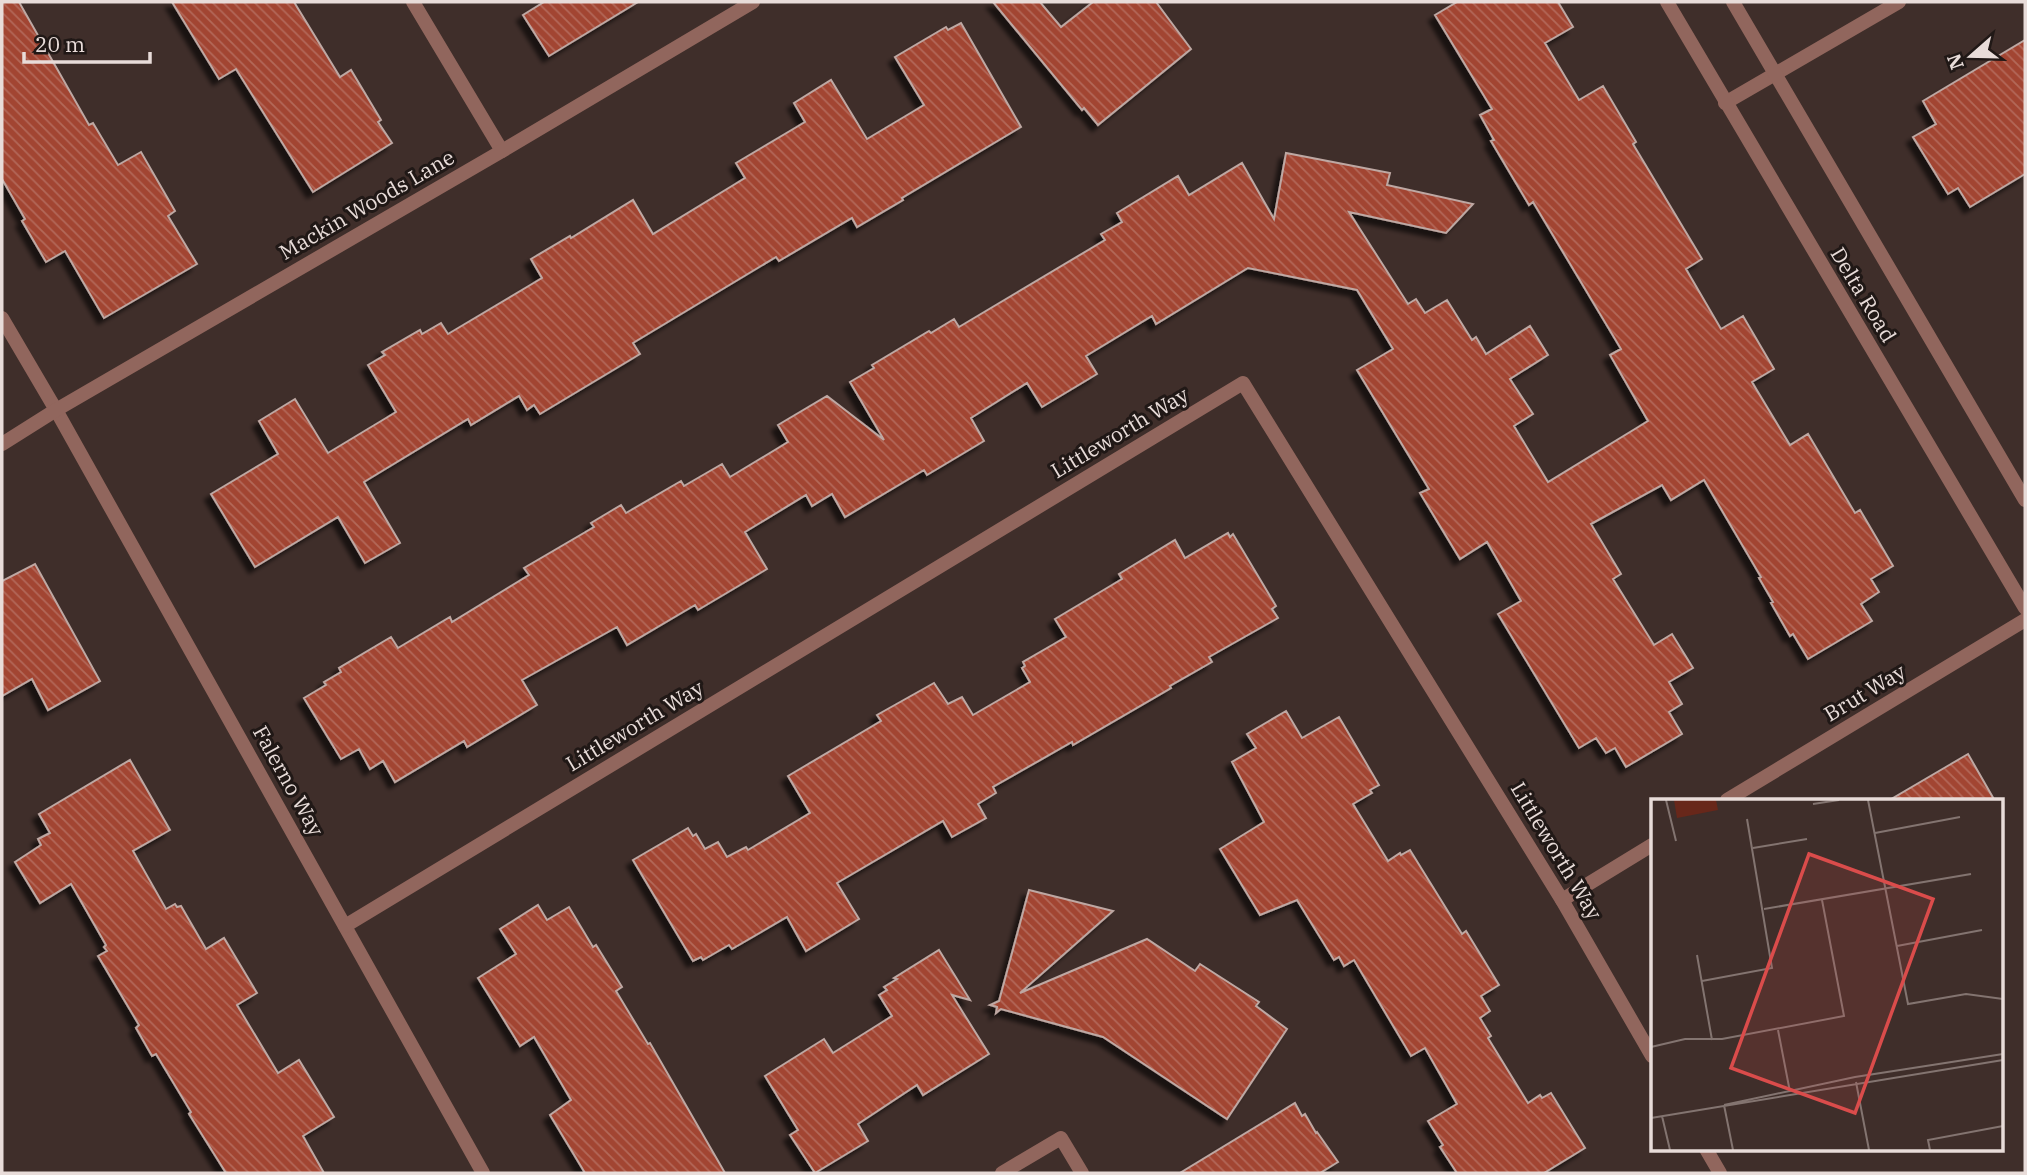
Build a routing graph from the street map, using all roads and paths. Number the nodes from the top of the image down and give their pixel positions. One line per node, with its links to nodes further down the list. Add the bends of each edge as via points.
1 (413, 2): 8 (street)
2 (753, 2): 8 (street, Mackin Woods Lane)
3 (1667, 2): 7 (street, Delta Road)
4 (1732, 2): 6 (street, Delta Road)
5 (1899, 2): 6 (street)
6 (1775, 75): 7 (street); 12 (street, Delta Road)
7 (1725, 103): 13 (street, Delta Road)
8 (502, 151): 10 (street, Mackin Woods Lane)
9 (2, 318): 10 (street, Falerno Way)
10 (56, 410): 11 (street, Mackin Woods Lane); 18 (street, Falerno Way)
11 (2, 444)
12 (2025, 500)
13 (2025, 608)
14 (2025, 620): 15 (street, Brut Way)
15 (1729, 799)
16 (1651, 846): 17 (street)
17 (1562, 900): 18 (street, Littleworth Way, via 1243,383); 19 (street, Littleworth Way)
18 (345, 926): 21 (street, Falerno Way)
19 (1651, 1053)
20 (1707, 1150): 24 (street)
21 (483, 1173)
22 (1002, 1173): 23 (street, via 1061,1138)
23 (1082, 1173)
24 (1720, 1173)

